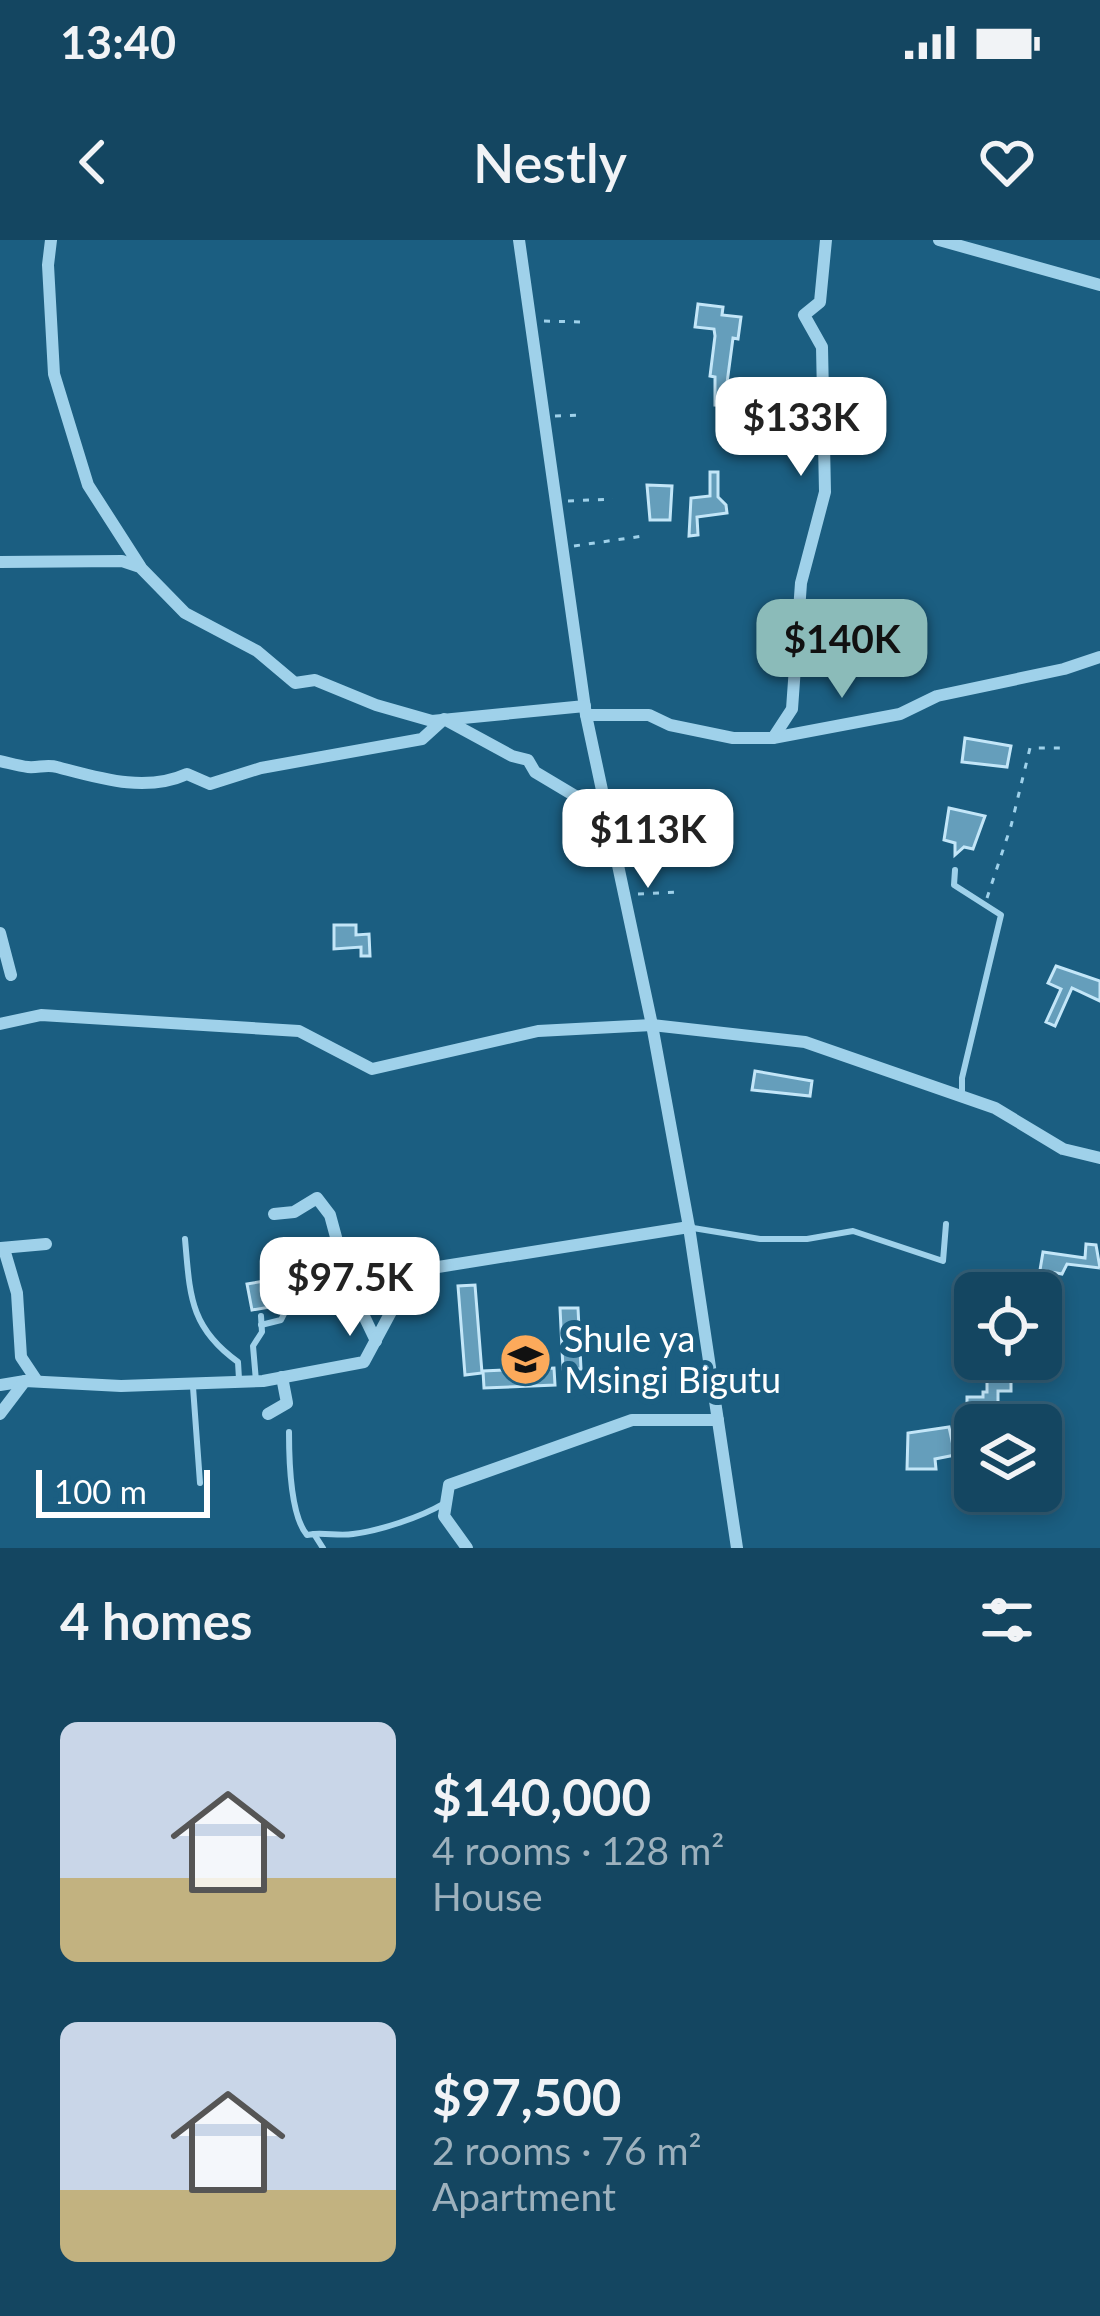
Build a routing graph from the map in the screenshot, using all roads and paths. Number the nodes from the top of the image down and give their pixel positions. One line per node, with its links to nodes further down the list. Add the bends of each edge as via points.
1 (51, 240): 15 (street, via 54,374 88,485)
2 (518, 240): 6 (street)
3 (826, 240): 19 (street, via 820,302 804,315 822,346 825,492 801,583 792,709)
4 (939, 240): 5 (street)
5 (1100, 285)
6 (531, 321): 7 (path); 9 (street)
7 (581, 322)
8 (580, 415): 9 (path)
9 (541, 417): 11 (street)
10 (613, 499): 11 (path)
11 (554, 502): 13 (street)
12 (643, 536): 13 (path)
13 (561, 548): 17 (street)
14 (0, 562): 15 (street)
15 (140, 567): 18 (street, via 184,613 257,651 295,683 315,680 376,705)
16 (1100, 657): 19 (street, via 937,696 900,714)
17 (585, 710): 18 (street); 19 (street); 22 (street)
18 (444, 719): 21 (street, via 422,739 209,784 187,774 138,783); 22 (street, via 528,760)
19 (772, 738)
20 (1065, 748): 26 (path, via 1030,748)
21 (0, 761)
22 (608, 815): 25 (street)
23 (955, 870): 26 (lane, via 954,885)
24 (677, 892): 25 (path)
25 (625, 896): 30 (street)
26 (985, 905): 31 (lane, via 1000,915)
27 (0, 933): 28 (street)
28 (11, 975)
29 (0, 1024): 30 (street, via 41,1015 299,1031 372,1069 538,1031)
30 (652, 1024): 31 (street, via 805,1042); 35 (street)
31 (962, 1096): 32 (street, via 1064,1149)
32 (1100, 1158)
33 (274, 1214): 40 (street, via 316,1198 330,1215)
34 (946, 1224): 35 (lane, via 943,1262 853,1231 760,1239)
35 (689, 1228): 40 (street, via 413,1271); 49 (street)
36 (184, 1239): 44 (lane, via 194,1312 238,1362)
37 (46, 1244): 38 (street)
38 (2, 1249): 42 (street)
39 (284, 1314): 43 (lane, via 261,1321)
40 (376, 1341): 41 (street, via 364,1362)
41 (282, 1377): 43 (street); 48 (street, via 286,1403)
42 (31, 1381): 45 (street); 46 (street); 47 (street)
43 (256, 1381): 44 (street)
44 (240, 1382): 45 (street)
45 (193, 1383): 51 (lane)
46 (0, 1385)
47 (0, 1414)
48 (268, 1414)
49 (718, 1420): 52 (street, via 632,1420 449,1485); 56 (street)
50 (289, 1432): 53 (lane, via 300,1527)
51 (200, 1483)
52 (446, 1502): 53 (lane, via 373,1530); 55 (street, via 445,1516)
53 (314, 1534): 54 (lane)
54 (323, 1548)
55 (467, 1548)
56 (737, 1548)

